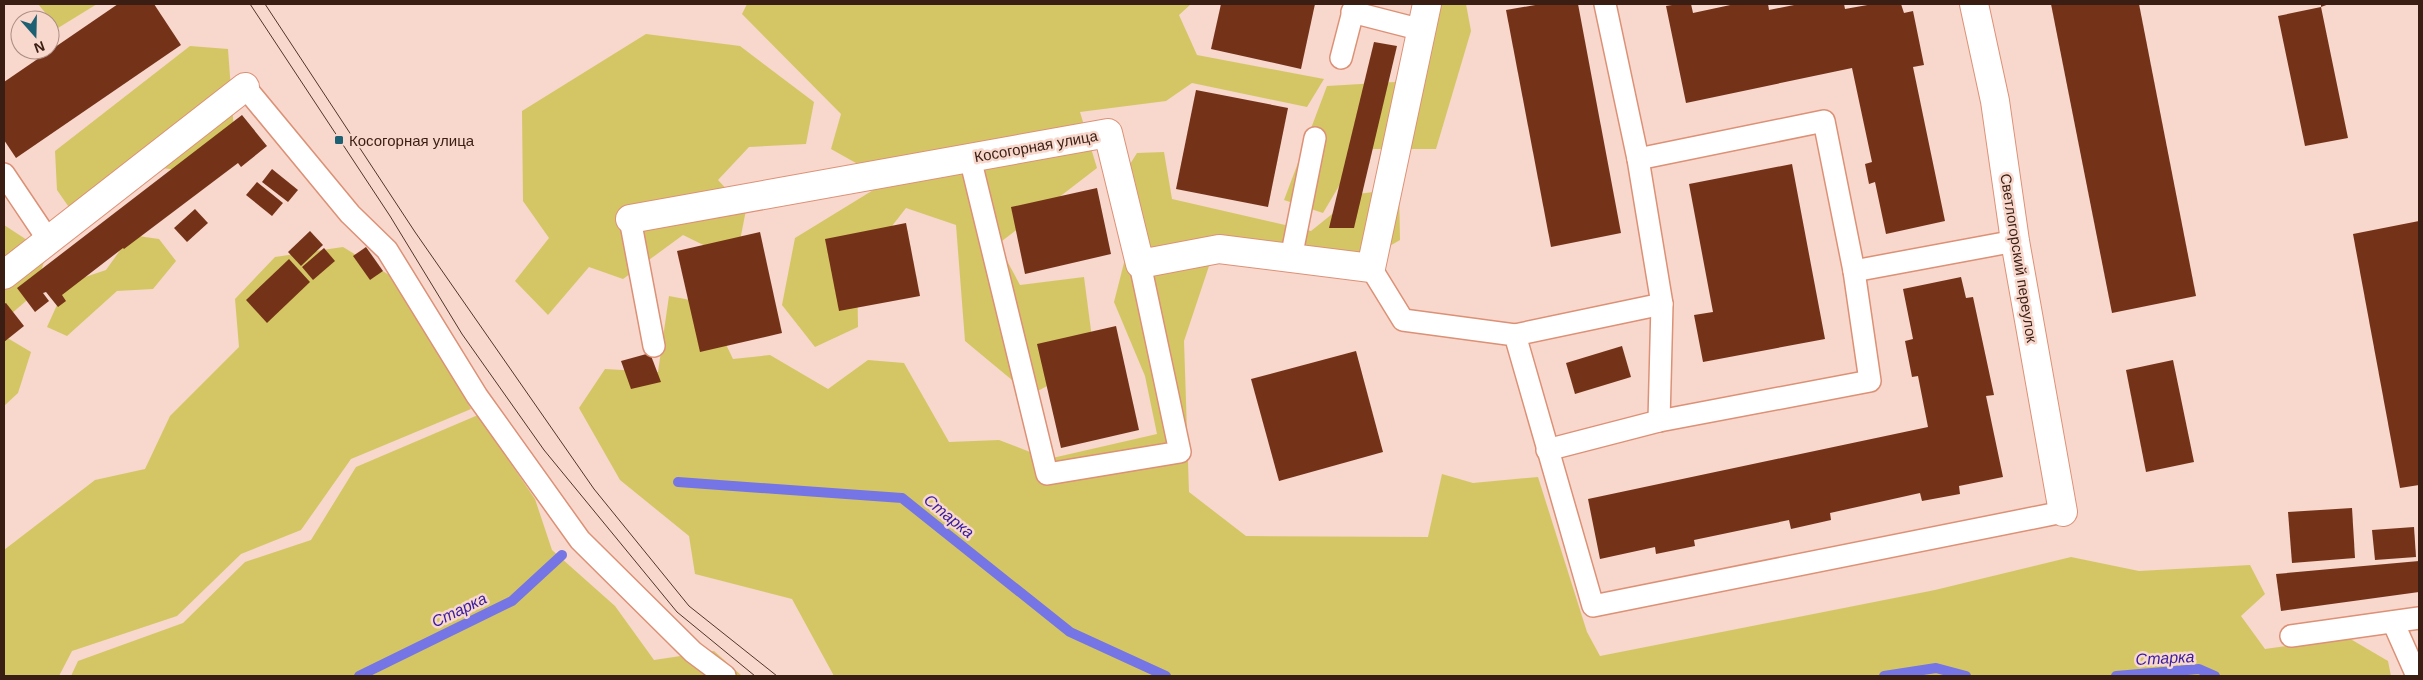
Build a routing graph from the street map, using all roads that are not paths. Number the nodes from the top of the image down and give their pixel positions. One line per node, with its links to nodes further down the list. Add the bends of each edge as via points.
1 (1427, 4): 5 (street)
2 (1605, 4): 10 (lane)
3 (1974, 4): 14 (street, Светлогорский переулок, via 1995,100)
4 (1353, 8): 5 (lane); 6 (lane)
5 (1422, 30): 17 (street)
6 (1341, 58)
7 (245, 87): 13 (street); 29 (lane, via 350,214 387,250 478,396 580,540 693,652)
8 (1315, 138): 15 (lane)
9 (970, 158): 12 (street, Косогорная улица); 16 (street, Косогорная улица, via 1108,133); 16 (lane, via 1047,474 1180,452)
10 (1638, 159): 18 (lane, via 1824,121); 20 (lane)
11 (4, 174): 13 (lane)
12 (630, 219): 22 (lane)
13 (49, 241): 19 (street)
14 (2015, 241): 18 (lane); 25 (street, Светлогорский переулок)
15 (1291, 258): 16 (street, via 1219,249); 17 (street)
16 (1140, 264)
17 (1371, 268): 21 (lane, via 1403,320)
18 (1854, 271): 23 (lane, via 1870,381)
19 (4, 275)
20 (1662, 304): 21 (lane); 23 (lane)
21 (1515, 336): 24 (lane)
22 (654, 346)
23 (1659, 421): 24 (lane)
24 (1546, 450): 25 (lane, via 1593,606)
25 (2063, 512)
26 (2419, 618): 27 (lane)
27 (2393, 622): 28 (lane); 30 (lane)
28 (2291, 636)
29 (725, 676)
30 (2417, 676)

